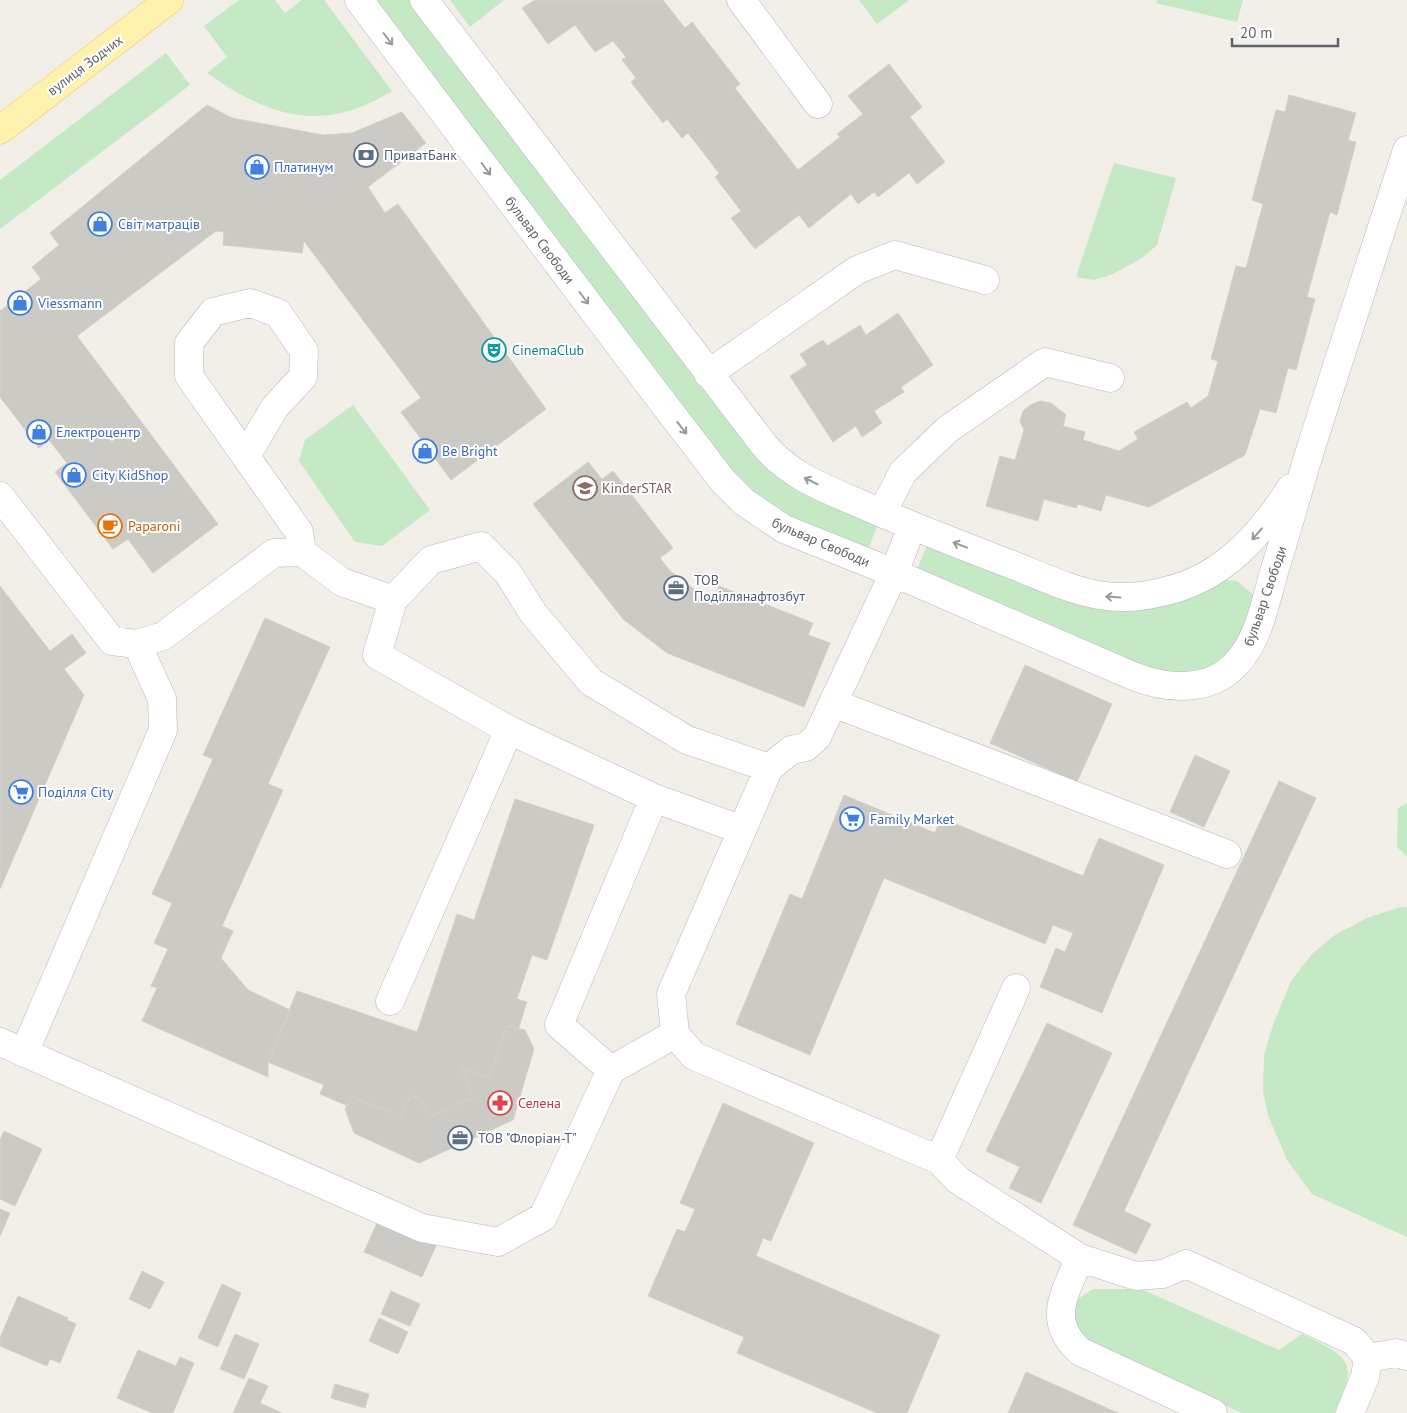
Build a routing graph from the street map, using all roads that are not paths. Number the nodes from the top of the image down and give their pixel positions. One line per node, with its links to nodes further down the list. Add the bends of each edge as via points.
1 (169, 0): 6 (main road, вулиця Зодчих)
2 (358, 0): 17 (street, бульвар Свободи, one-way to 17, via 654,391 736,494 784,529)
3 (424, 0): 9 (street, бульвар Свободи)
4 (741, 0): 5 (street)
5 (818, 104)
6 (0, 130)
7 (1407, 150): 12 (street, бульвар Свободи)
8 (985, 280): 9 (street, via 895,254 857,270)
9 (708, 374): 14 (street, бульвар Свободи, one-way to 9, via 817,485 783,464 770,453)
10 (1110, 378): 14 (street, via 1045,362 948,429 903,472)
11 (246, 456): 11 (street, via 190,376 189,343 213,312 250,303 278,312 304,351 303,377 275,407); 16 (street, via 299,532)
12 (1306, 466): 15 (street, бульвар Свободи, one-way to 15, via 1270,520 1240,552 1190,584 1143,596 1117,598 1097,595); 17 (street, бульвар Свободи, via 1263,610 1248,648 1230,670 1202,683 1174,686 1152,683)
13 (0, 496): 19 (street, via 112,641)
14 (882, 513): 15 (street, бульвар Свободи)
15 (912, 526): 17 (street)
16 (302, 552): 18 (street, via 342,582); 19 (street, via 274,553 163,636)
17 (894, 573): 20 (street)
18 (393, 600): 21 (street, via 377,655); 22 (street, via 431,560 481,546 508,573 533,613 591,682 687,740)
19 (137, 644): 29 (street, via 162,699 163,730)
20 (833, 704): 22 (street, via 816,737 806,747 791,750); 25 (street)
21 (508, 730): 23 (street); 27 (street)
22 (769, 768): 24 (street)
23 (654, 798): 24 (street); 30 (street, via 559,1025)
24 (742, 830): 28 (street, via 671,994)
25 (1226, 854)
26 (1016, 988): 31 (street)
27 (390, 1001)
28 (675, 1034): 30 (street); 31 (street, via 694,1056)
29 (12, 1047): 30 (street, via 422,1228 498,1242 544,1218)
30 (611, 1070)
31 (939, 1160): 32 (street, via 958,1180)
32 (1080, 1258): 34 (street, via 1136,1276 1163,1274 1186,1264 1354,1341); 35 (street, via 1062,1299 1060,1316 1069,1342 1081,1352)
33 (1407, 1356): 34 (street, via 1396,1353)
34 (1368, 1358): 36 (street, via 1365,1377)
35 (1213, 1413)
36 (1350, 1413)

